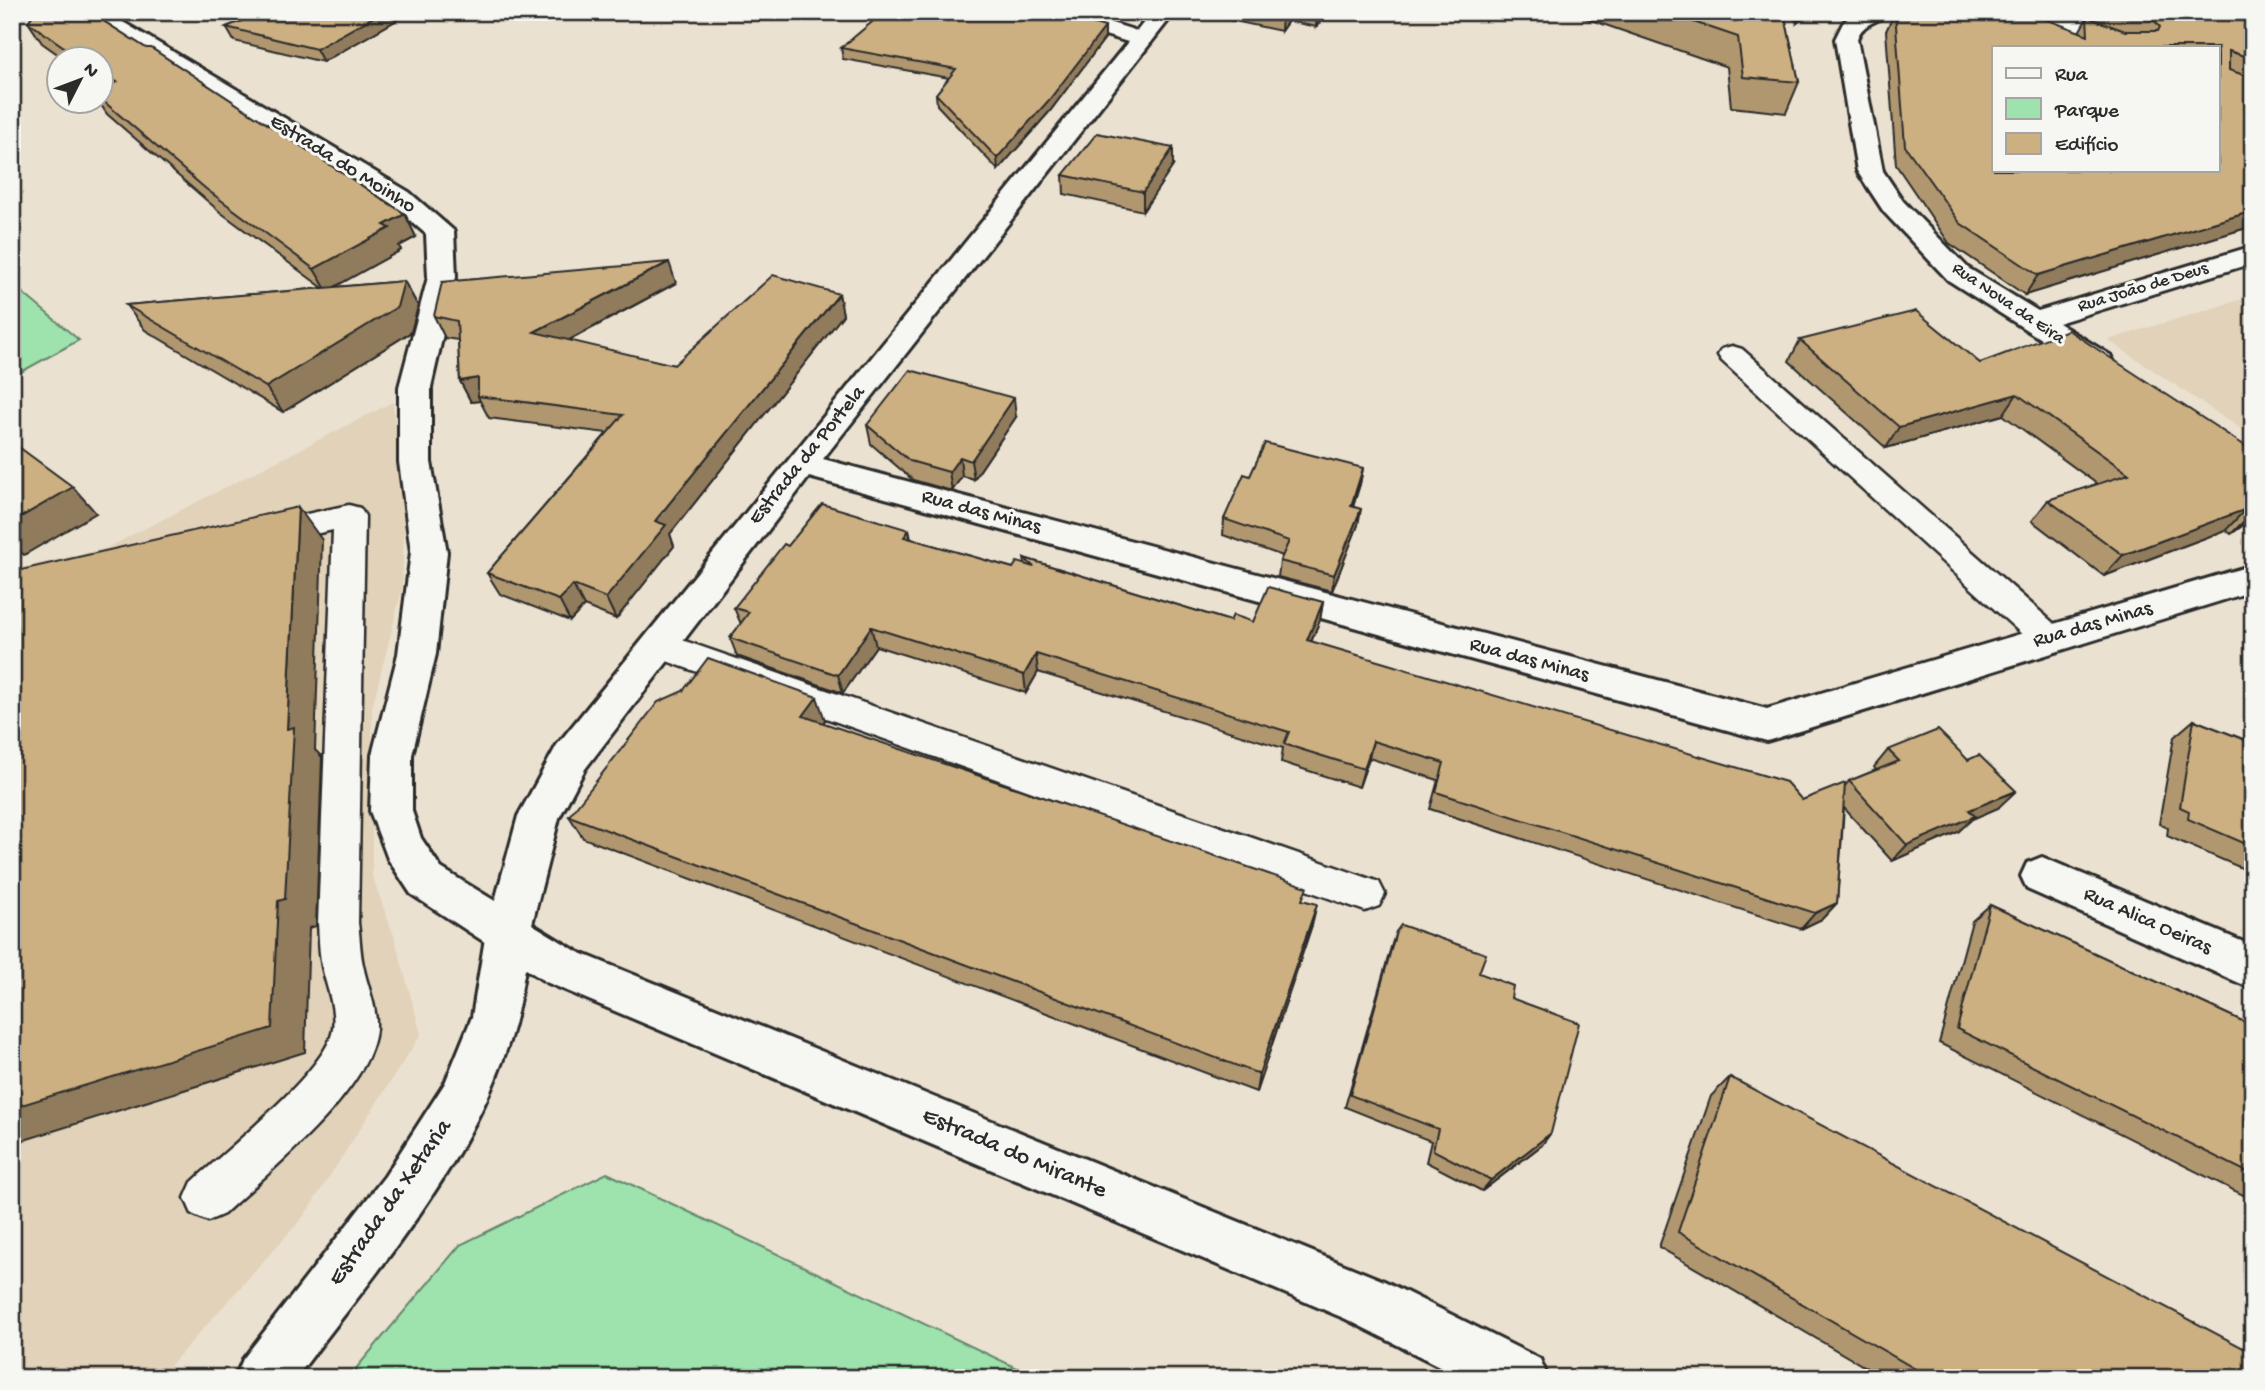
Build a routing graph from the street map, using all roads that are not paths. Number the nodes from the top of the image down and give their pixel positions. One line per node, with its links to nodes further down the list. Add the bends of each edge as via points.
1 (90, 12): 19 (street, Estrada do Moinho, via 401,198 440,230 442,277 415,387 415,462 429,552 417,654 391,755 391,811 403,846 426,881)
2 (1054, 12): 6 (street)
3 (1164, 12): 6 (street, Estrada da Portela)
4 (2045, 12): 7 (street)
5 (1860, 14): 9 (street, Rua Nova da Eira, via 1846,38 1870,171 1893,206 1958,274)
6 (1143, 40): 12 (street, Estrada da Portela)
7 (2132, 46)
8 (2253, 254): 9 (street, Rua João de Deus)
9 (2032, 322): 11 (street, Rua Nova da Eira)
10 (1732, 355): 15 (lane)
11 (2125, 379)
12 (801, 464): 15 (street, Rua das Minas, via 1768,725); 16 (street, Estrada da Portela)
13 (228, 542): 21 (lane, via 349,516 338,923 355,1028 347,1058 318,1094)
14 (2253, 578): 15 (street, Rua das Minas)
15 (2048, 638)
16 (659, 645): 18 (lane); 19 (street, Estrada da Portela, via 572,757 539,816)
17 (2042, 876): 20 (street, Rua Alica Oeiras)
18 (1365, 894)
19 (508, 932): 22 (street, Estrada da Xetaria, via 495,1017 463,1099 403,1194); 23 (street, Estrada do Mirante, via 562,967 1365,1300)
20 (2253, 968)
21 (208, 1198)
22 (262, 1378)
23 (1521, 1378)

